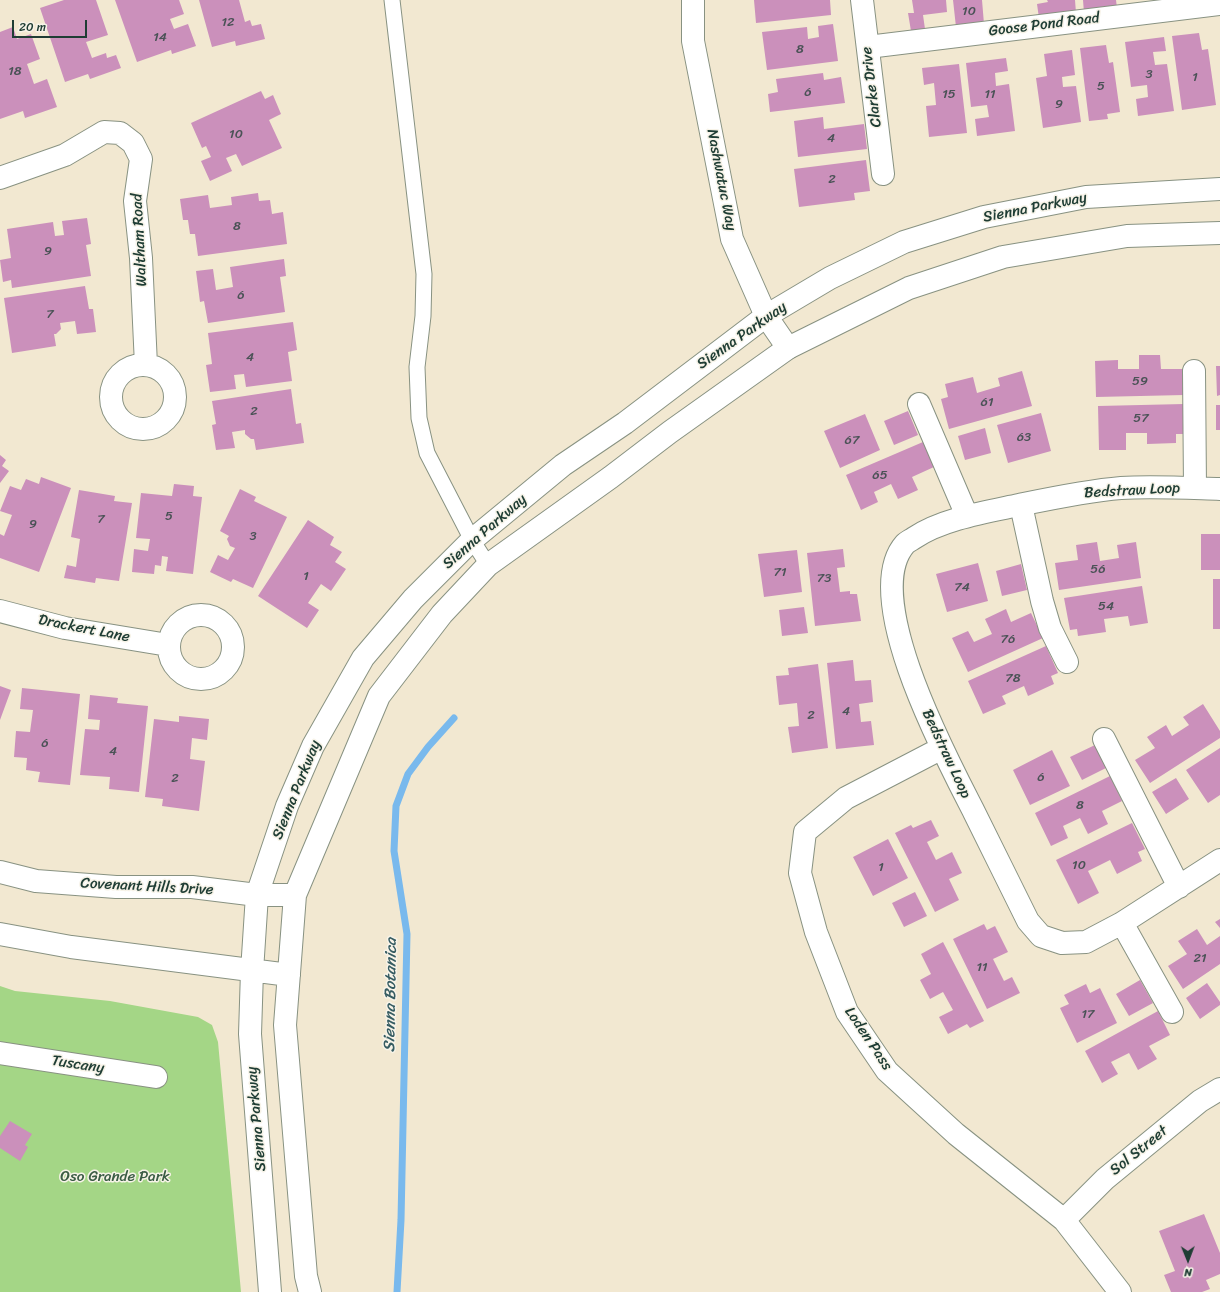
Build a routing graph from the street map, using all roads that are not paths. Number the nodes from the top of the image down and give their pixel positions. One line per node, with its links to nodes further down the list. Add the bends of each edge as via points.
1 (392, 0): 19 (lane, via 424,274 423,316 417,367 419,418 427,453)
2 (693, 0): 10 (street, Nashwatuc Way, via 693,41 732,239)
3 (862, 0): 5 (street, Clarke Drive)
4 (1220, 4): 5 (street, Goose Pond Road)
5 (868, 47): 6 (street, Clarke Drive)
6 (883, 174)
7 (0, 178): 12 (street, Waltham Road, via 65,155 104,132 120,133 133,143 140,159 135,201 141,258)
8 (1220, 189): 10 (street, Sienna Parkway, via 1086,196 984,217 904,242 830,278)
9 (1220, 233): 11 (street, Sienna Parkway, via 1127,236 1003,257 909,288)
10 (766, 316): 11 (street, Nashwatuc Way); 19 (street, Sienna Parkway, via 625,423 563,465)
11 (788, 348): 20 (street, Sienna Parkway)
12 (146, 365)
13 (1194, 371): 15 (street, Bedstraw Loop)
14 (919, 404): 18 (street)
15 (1195, 488): 16 (street, Bedstraw Loop); 17 (street, Bedstraw Loop, via 1123,488 1083,492)
16 (1220, 489)
17 (1022, 505): 18 (street, Bedstraw Loop); 23 (street, via 1042,601 1050,628)
18 (967, 516): 25 (street, Bedstraw Loop, via 923,532 905,544 895,562 892,584 896,620 905,657 918,696)
19 (472, 540): 20 (lane); 29 (street, Sienna Parkway, via 413,599 363,658 313,746 287,806)
20 (488, 565): 30 (street, Sienna Parkway, via 442,614 379,696)
21 (0, 610): 22 (street, Drackert Lane, via 65,628)
22 (168, 645)
23 (1067, 662)
24 (1104, 739): 28 (street)
25 (942, 748): 31 (street, Bedstraw Loop, via 1028,921 1041,936 1062,943 1086,942); 39 (street, Loden Pass, via 846,798 805,832 800,873 816,932 847,1012 887,1071 956,1134)
26 (1220, 860): 28 (street, Bedstraw Loop)
27 (0, 872): 29 (street, Covenant Hills Drive, via 36,881 116,887 192,887)
28 (1179, 887): 31 (street, Bedstraw Loop)
29 (257, 895): 30 (street, Covenant Hills Drive); 33 (street, Sienna Parkway)
30 (295, 895): 34 (street, Sienna Parkway)
31 (1122, 923): 35 (street)
32 (0, 934): 33 (street, via 71,948)
33 (252, 971): 34 (street); 40 (street, Sienna Parkway, via 250,1034)
34 (288, 975): 41 (street, Sienna Parkway, via 285,1026 306,1276)
35 (1172, 1012)
36 (0, 1053): 37 (street, Tuscany)
37 (156, 1077)
38 (1220, 1089): 39 (street, Sol Street, via 1200,1101 1105,1179)
39 (1064, 1220): 42 (street, Loden Pass)
40 (270, 1292)
41 (310, 1292)
42 (1120, 1292)

